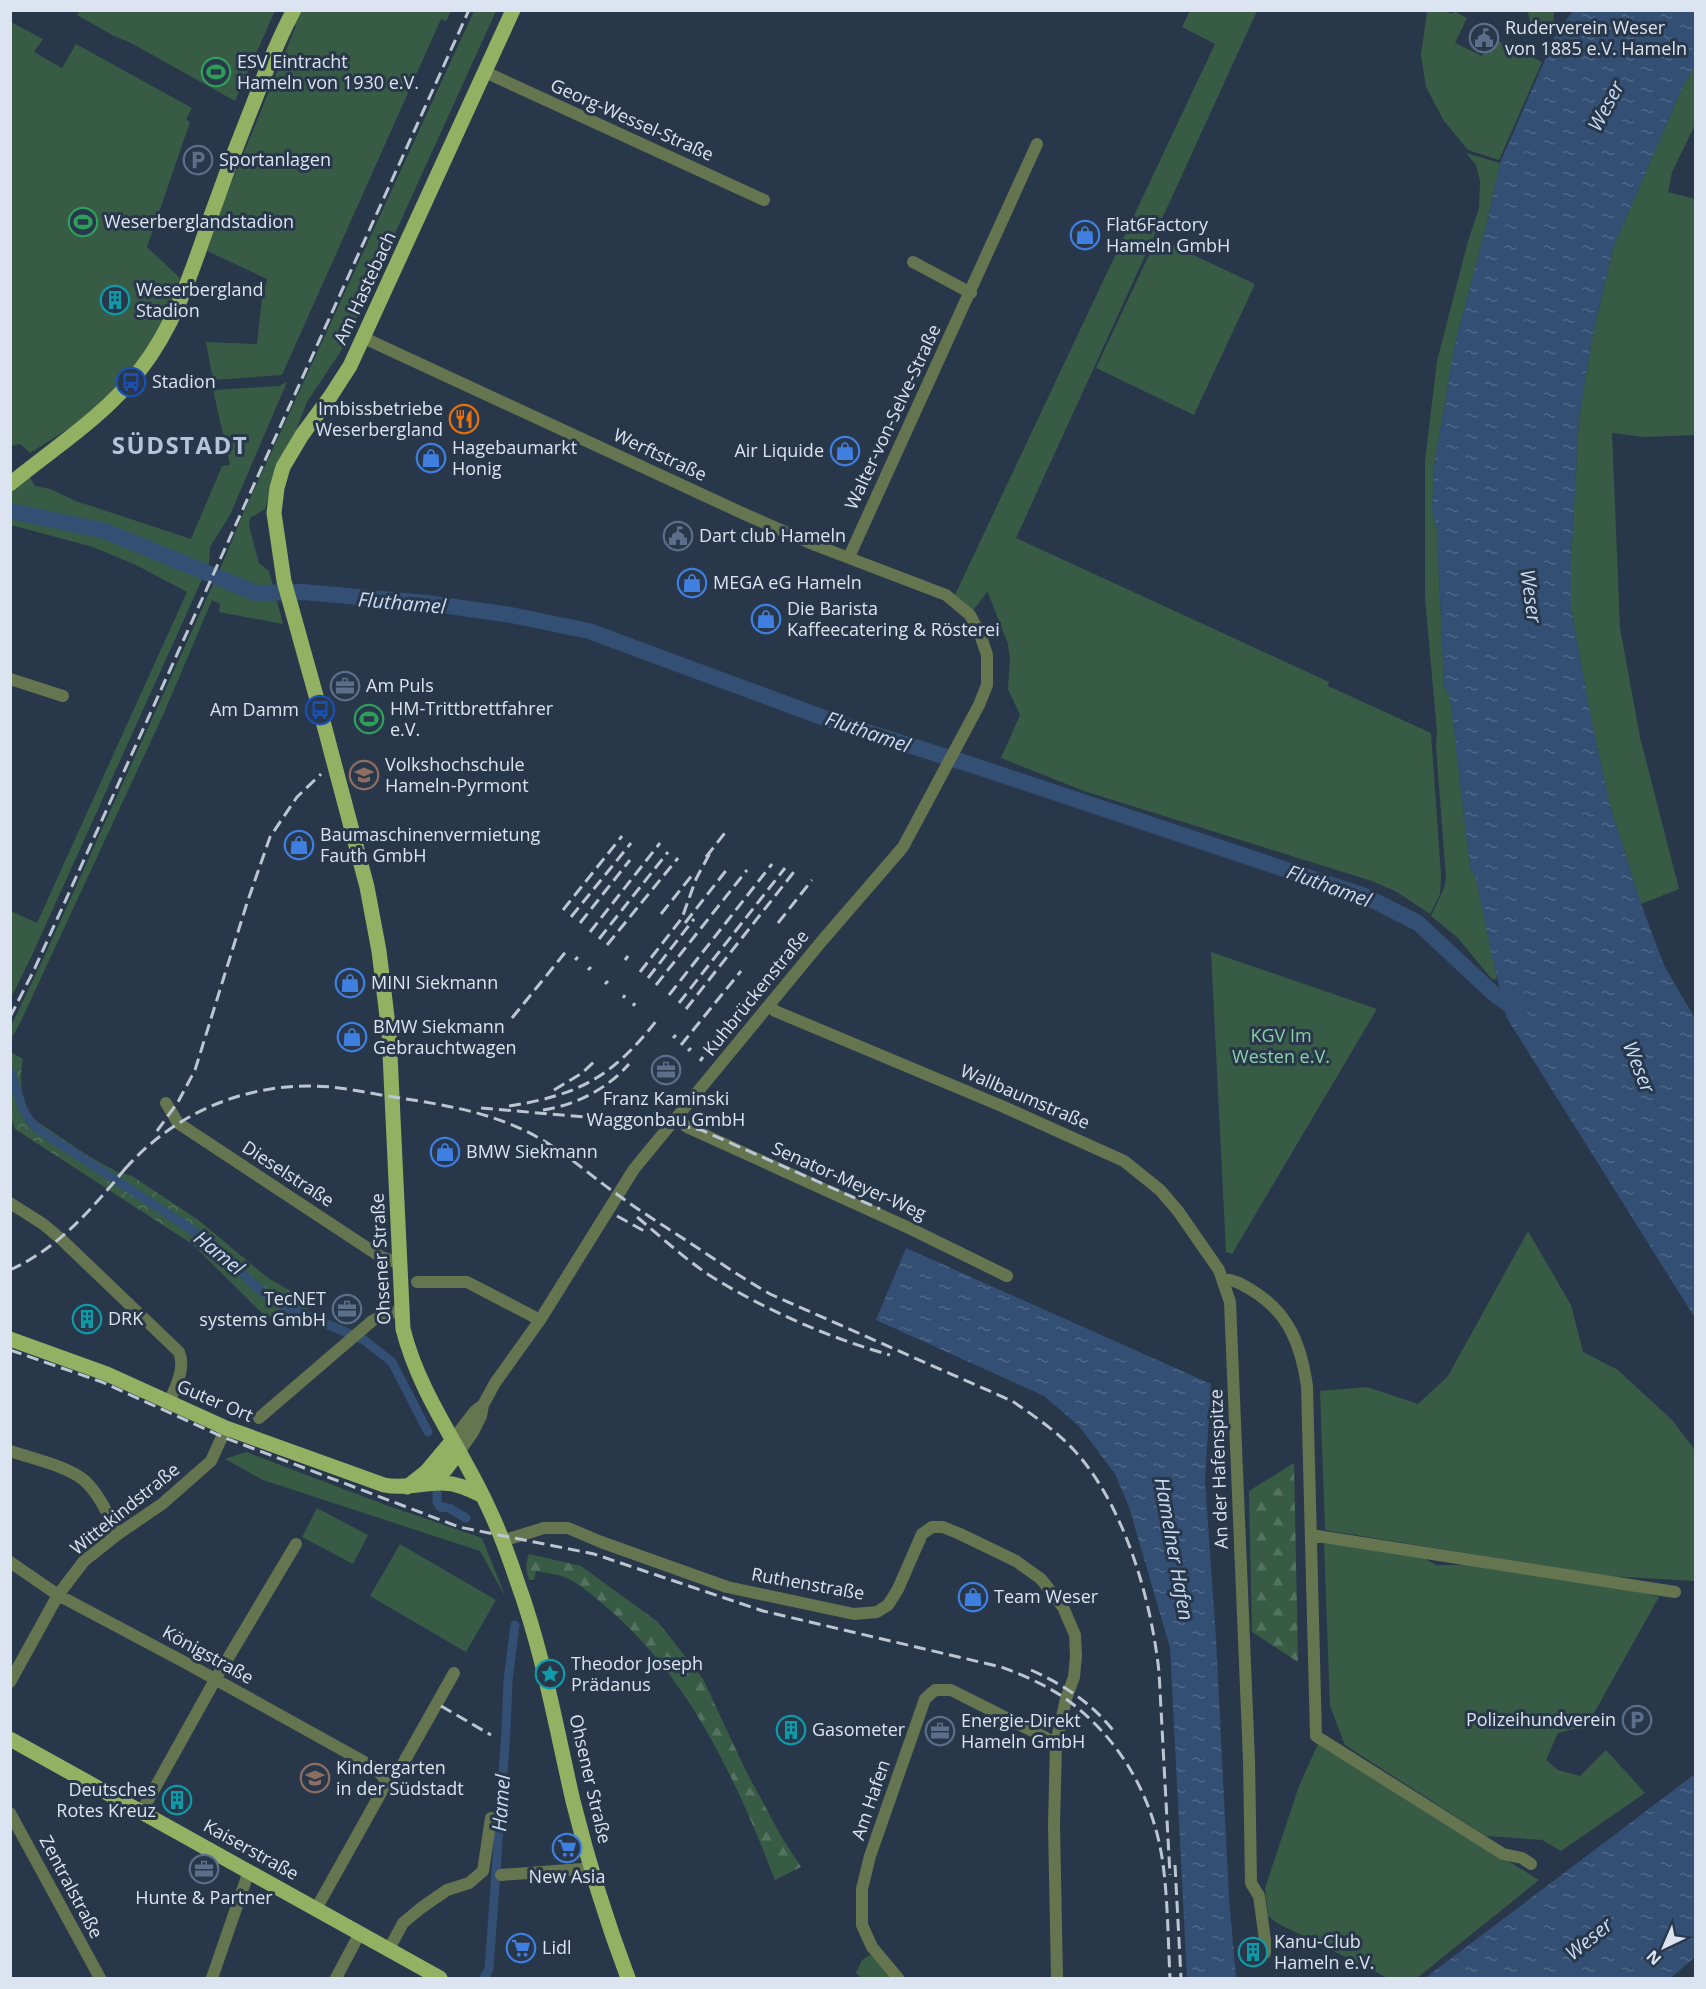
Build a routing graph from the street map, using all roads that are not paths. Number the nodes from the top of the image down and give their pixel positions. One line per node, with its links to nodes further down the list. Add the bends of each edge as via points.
1 (294, 10): 9 (main road, via 249,114 176,312 153,353 97,416)
2 (513, 10): 3 (main road, Am Hastebach)
3 (485, 72): 5 (street, Georg-Wessel-Straße); 8 (main road, Am Hastebach)
4 (1037, 144): 7 (street, Walter-von-Selve-Straße)
5 (764, 200)
6 (913, 262): 7 (street)
7 (971, 293): 10 (street, Walter-von-Selve-Straße)
8 (364, 338): 10 (street, Werftstraße, via 742,513); 11 (main road, Am Hastebach, via 335,390 283,467 274,513)
9 (10, 484)
10 (849, 557): 12 (street, Werftstraße)
11 (284, 581): 19 (main road, Ohsener Straße, via 367,887 379,951 389,1033)
12 (946, 595): 15 (street, Kuhbrückenstraße, via 970,615 987,655 987,685 979,705 903,847)
13 (10, 679): 14 (street)
14 (63, 696)
15 (770, 1005): 17 (street, Kuhbrückenstraße); 21 (street, Wallbaumstraße, via 776,1011 1124,1161 1160,1190 1178,1211)
16 (166, 1103): 19 (street, Dieselstraße, via 178,1123 381,1257)
17 (676, 1118): 20 (street, Senator-Meyer-Weg, via 687,1127 909,1227); 24 (street, Kuhbrückenstraße, via 634,1169)
18 (10, 1203): 26 (street, via 61,1239 175,1347 182,1358 182,1368)
19 (399, 1263): 23 (main road, Ohsener Straße)
20 (1007, 1276)
21 (1223, 1279): 35 (street, via 1235,1280 1265,1298 1284,1317 1295,1337 1307,1386); 57 (street, An der Hafenspitze, via 1230,1302 1251,1883 1259,1896)
22 (417, 1282): 24 (street, via 468,1282)
23 (401, 1312): 27 (street, via 388,1313 363,1328); 29 (main road, Ohsener Straße, via 415,1369)
24 (540, 1320): 29 (street, Kuhbrückenstraße, via 509,1360 483,1405 473,1432)
25 (10, 1339): 26 (main road, Guter Ort, via 106,1374)
26 (169, 1403): 28 (main road, Guter Ort)
27 (259, 1418)
28 (226, 1428): 32 (main road, Guter Ort, via 384,1485); 34 (street, Wittekindstraße, via 215,1456 162,1504)
29 (455, 1446): 31 (main road, via 445,1470); 32 (main road); 33 (main road, Ohsener Straße)
30 (10, 1451): 34 (street, via 73,1472 97,1496)
31 (428, 1484): 32 (main road, Guter Ort); 33 (main road, Guter Ort, via 456,1484)
32 (407, 1486)
33 (483, 1496): 36 (main road, Ohsener Straße)
34 (118, 1534): 40 (street, Wittekindstraße, via 84,1562)
35 (1311, 1535): 39 (street); 50 (street, via 1316,1736 1503,1854)
36 (502, 1542): 45 (street, Ruthenstraße, via 544,1528 568,1528 727,1587 864,1614 888,1605 922,1534 932,1527 943,1527 1016,1561 1041,1579 1063,1607 1075,1635 1076,1656); 51 (main road, Ohsener Straße, via 539,1649)
37 (296, 1544): 42 (street)
38 (10, 1562): 40 (street, Königstraße)
39 (1675, 1592)
40 (58, 1594): 42 (street, Königstraße); 43 (street, Wittekindstraße)
41 (454, 1673): 46 (street, via 396,1776)
42 (215, 1680): 46 (street, Königstraße, via 377,1769); 47 (street)
43 (10, 1682)
44 (10, 1739): 47 (main road, Kaiserstraße)
45 (1056, 1743): 63 (street, Am Hafen, via 951,1690 935,1690 925,1699 862,1889 862,1925 872,1947); 64 (street, Ruthenstraße)
46 (387, 1782): 54 (street)
47 (142, 1811): 52 (main road, Kaiserstraße)
48 (10, 1813): 58 (street, Zentralstraße)
49 (491, 1818): 56 (street, via 483,1871 469,1883 447,1890 421,1908 404,1923)
50 (1531, 1864)
51 (590, 1865): 53 (street, via 582,1869); 62 (main road, Ohsener Straße)
52 (249, 1871): 54 (main road, Kaiserstraße); 59 (street)
53 (501, 1875)
54 (316, 1909): 55 (main road, Kaiserstraße)
55 (360, 1933): 56 (main road, Kaiserstraße); 60 (street)
56 (389, 1950): 61 (main road, Kaiserstraße)
57 (1265, 1953)
58 (100, 1978)
59 (212, 1978)
60 (336, 1978)
61 (440, 1978)
62 (628, 1978)
63 (898, 1978)
64 (1058, 1978)

